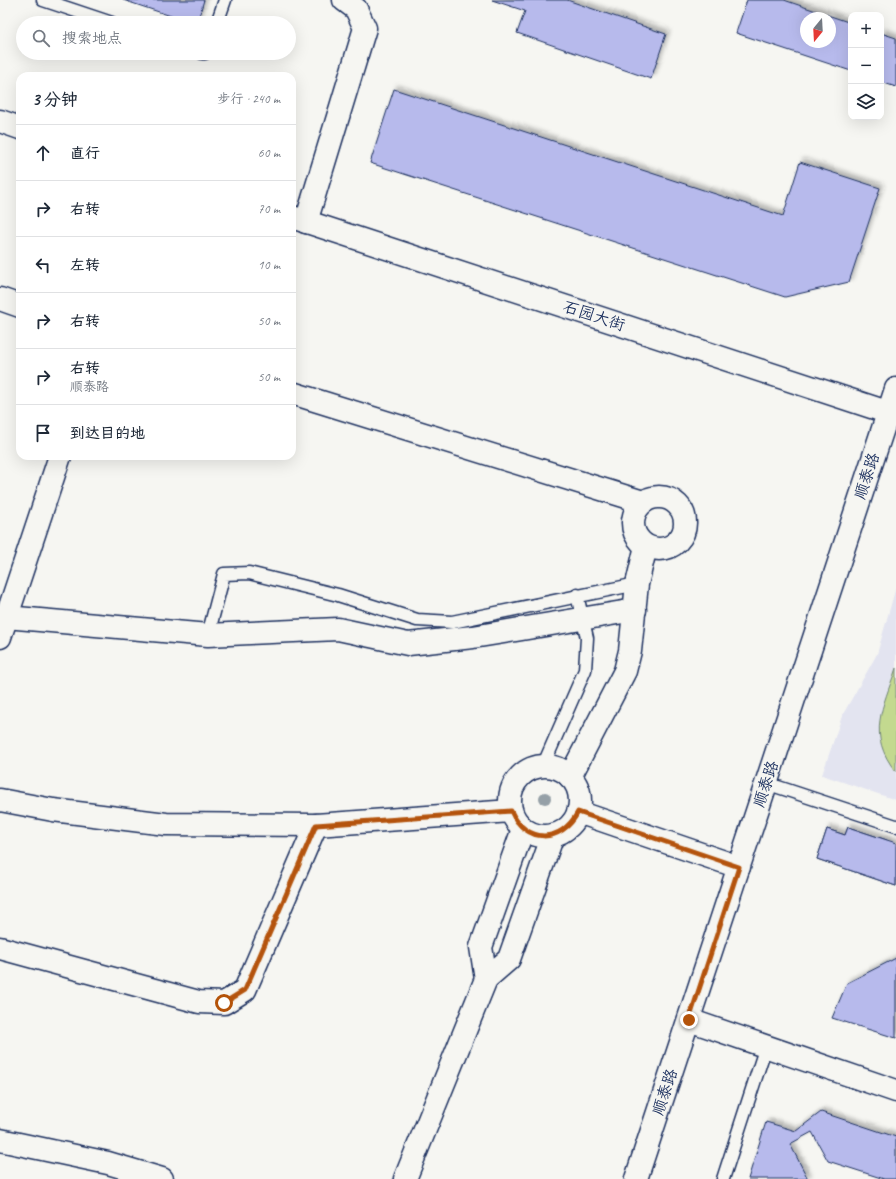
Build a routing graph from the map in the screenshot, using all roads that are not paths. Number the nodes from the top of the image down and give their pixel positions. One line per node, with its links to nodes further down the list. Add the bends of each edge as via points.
1 (43, 0): 4 (lane)
2 (225, 0): 5 (lane)
3 (344, 0): 8 (street, via 356,9 366,28)
4 (91, 16)
5 (219, 16)
6 (0, 121): 7 (street)
7 (16, 127)
8 (299, 219): 13 (street, 石园大街)
9 (0, 299): 10 (street)
10 (16, 305)
11 (896, 389): 13 (street, 顺泰路)
12 (296, 394): 15 (street)
13 (892, 414): 25 (street, 顺泰路)
14 (59, 460): 21 (street)
15 (643, 502): 16 (street, via 636,510 633,530); 16 (street, via 654,497 667,498 678,504 684,515 685,528 680,539 670,547 658,550)
16 (646, 546): 17 (street)
17 (638, 584): 18 (lane); 19 (street)
18 (577, 595): 20 (lane); 22 (lane, via 452,622 417,620 338,595 249,574 224,574)
19 (635, 610): 20 (street); 24 (street, via 625,671)
20 (583, 619): 22 (street, via 472,637 408,644 338,629); 23 (lane, via 587,638 584,670)
21 (3, 627): 22 (street)
22 (208, 635)
23 (543, 766): 24 (street, via 553,767); 27 (street, via 530,769 520,776 509,798)
24 (570, 777): 28 (street, via 577,788 580,800)
25 (766, 783): 30 (lane); 33 (street, 顺泰路)
26 (0, 800): 29 (street, via 53,810 166,824)
27 (511, 811): 29 (street); 31 (street)
28 (578, 812): 32 (street, via 573,822); 33 (street)
29 (316, 825): 34 (street, via 245,990 224,1003 199,1002)
30 (896, 826)
31 (523, 829): 32 (street, via 543,836); 35 (street, via 481,947)
32 (554, 835): 35 (street, via 509,959)
33 (739, 867): 36 (street, 顺泰路)
34 (0, 948)
35 (486, 979): 41 (street)
36 (689, 1020): 37 (street); 42 (street, 顺泰路)
37 (766, 1046): 38 (street); 43 (lane)
38 (896, 1091)
39 (0, 1140): 40 (street, via 108,1163)
40 (162, 1179)
41 (405, 1179)
42 (636, 1179)
43 (723, 1179)

